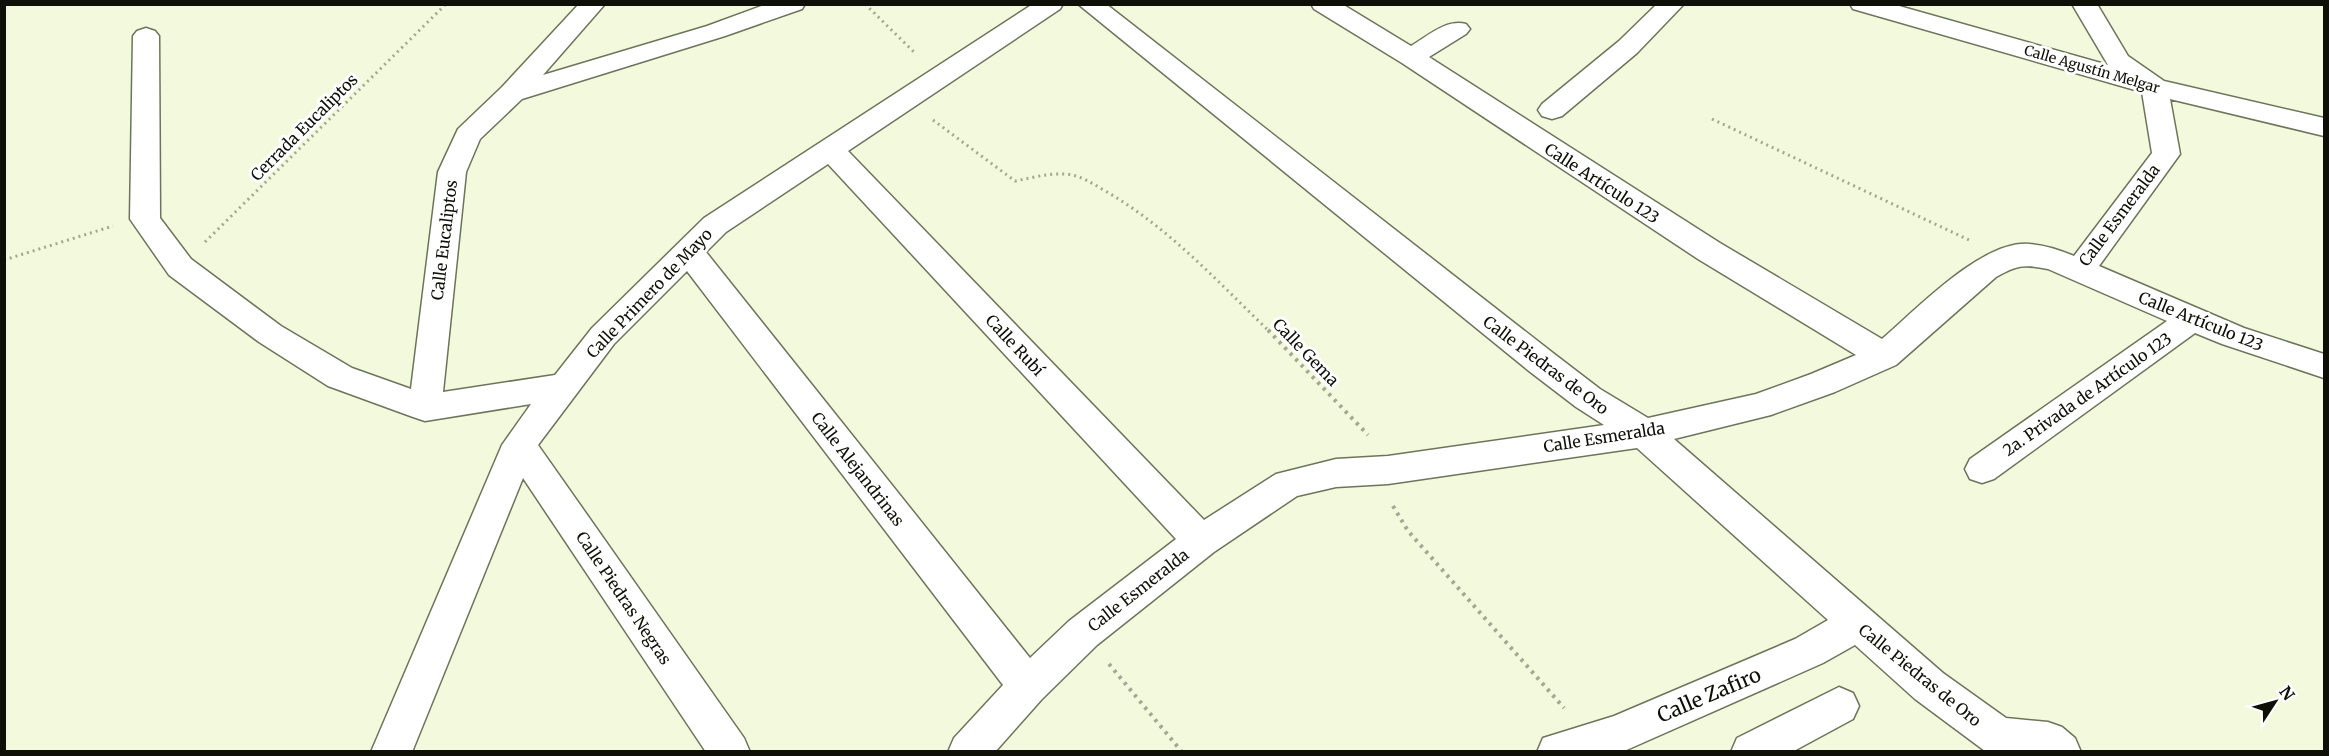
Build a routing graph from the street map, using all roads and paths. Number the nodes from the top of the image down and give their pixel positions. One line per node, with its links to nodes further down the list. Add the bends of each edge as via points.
1 (446, 4): 27 (path, Cerrada Eucaliptos)
2 (592, 4): 17 (street, Calle Eucaliptos)
3 (794, 4): 17 (street, Calle Eucaliptos)
4 (865, 4): 15 (path)
5 (1051, 4): 15 (street, Calle Primero de Mayo)
6 (1090, 4): 34 (street, Calle Piedras de Oro, via 1532,355 1588,398)
7 (1323, 4): 14 (street, Calle Artículo 123)
8 (1672, 4): 19 (street, via 1628,47)
9 (1862, 4): 11 (street, Calle Agustín Melgar)
10 (2084, 4): 16 (street, via 2118,61)
11 (1946, 16): 16 (street, Calle Agustín Melgar)
12 (1457, 29): 14 (street)
13 (146, 36): 23 (street)
14 (1411, 57): 30 (street, Calle Artículo 123, via 1699,244)
15 (940, 76): 18 (street, Calle Primero de Mayo)
16 (2155, 87): 21 (street, Calle Agustín Melgar); 28 (street, Calle Esmeralda, via 2166,154)
17 (512, 93): 33 (street, Calle Eucaliptos, via 468,135 452,172)
18 (906, 100): 22 (street, Calle Primero de Mayo); 37 (path, Calle Gema, via 1015,181 1066,174 1083,178 1131,206 1173,239 1284,345 1371,438)
19 (1552, 110)
20 (1712, 119): 25 (path)
21 (2325, 127)
22 (830, 148): 24 (street, Calle Primero de Mayo, via 715,225); 38 (street, Calle Rubí)
23 (146, 219): 26 (path); 27 (street)
24 (688, 252): 32 (street, Calle Primero de Mayo, via 603,336); 41 (street, Calle Alejandrinas)
25 (2006, 258): 28 (street, Calle Esmeralda, via 2028,254); 30 (street, Calle Esmeralda, via 1985,269)
26 (4, 260)
27 (180, 267): 33 (street, via 270,334 340,377)
28 (2080, 270): 29 (street, Calle Artículo 123)
29 (2192, 319): 31 (street, Calle Artículo 123); 36 (street, 2a. Privada de Artículo 123)
30 (1884, 356): 34 (street, Calle Esmeralda, via 1760,406)
31 (2325, 366)
32 (564, 386): 33 (street); 35 (street, Calle Primero de Mayo)
33 (424, 408)
34 (1644, 433): 37 (street, Calle Esmeralda); 39 (street, Calle Piedras de Oro)
35 (519, 445): 44 (street, Calle Primero de Mayo); 45 (street, Calle Piedras Negras)
36 (1982, 469)
37 (1383, 470): 38 (street, Calle Esmeralda, via 1336,472 1288,484); 43 (path, Calle Gema, via 1385,491 1408,531)
38 (1201, 541): 40 (street, Calle Esmeralda)
39 (1857, 624): 43 (street, Calle Zafiro, via 1769,669 1618,734); 49 (street, Calle Piedras de Oro, via 1929,686 1999,737 2048,741)
40 (1083, 633): 41 (street, Calle Esmeralda); 47 (path)
41 (1028, 686): 46 (street, Calle Esmeralda)
42 (1839, 706): 48 (street)
43 (1575, 746)
44 (391, 752)
45 (730, 752)
46 (968, 752)
47 (1182, 752)
48 (1751, 752)
49 (2061, 752)

